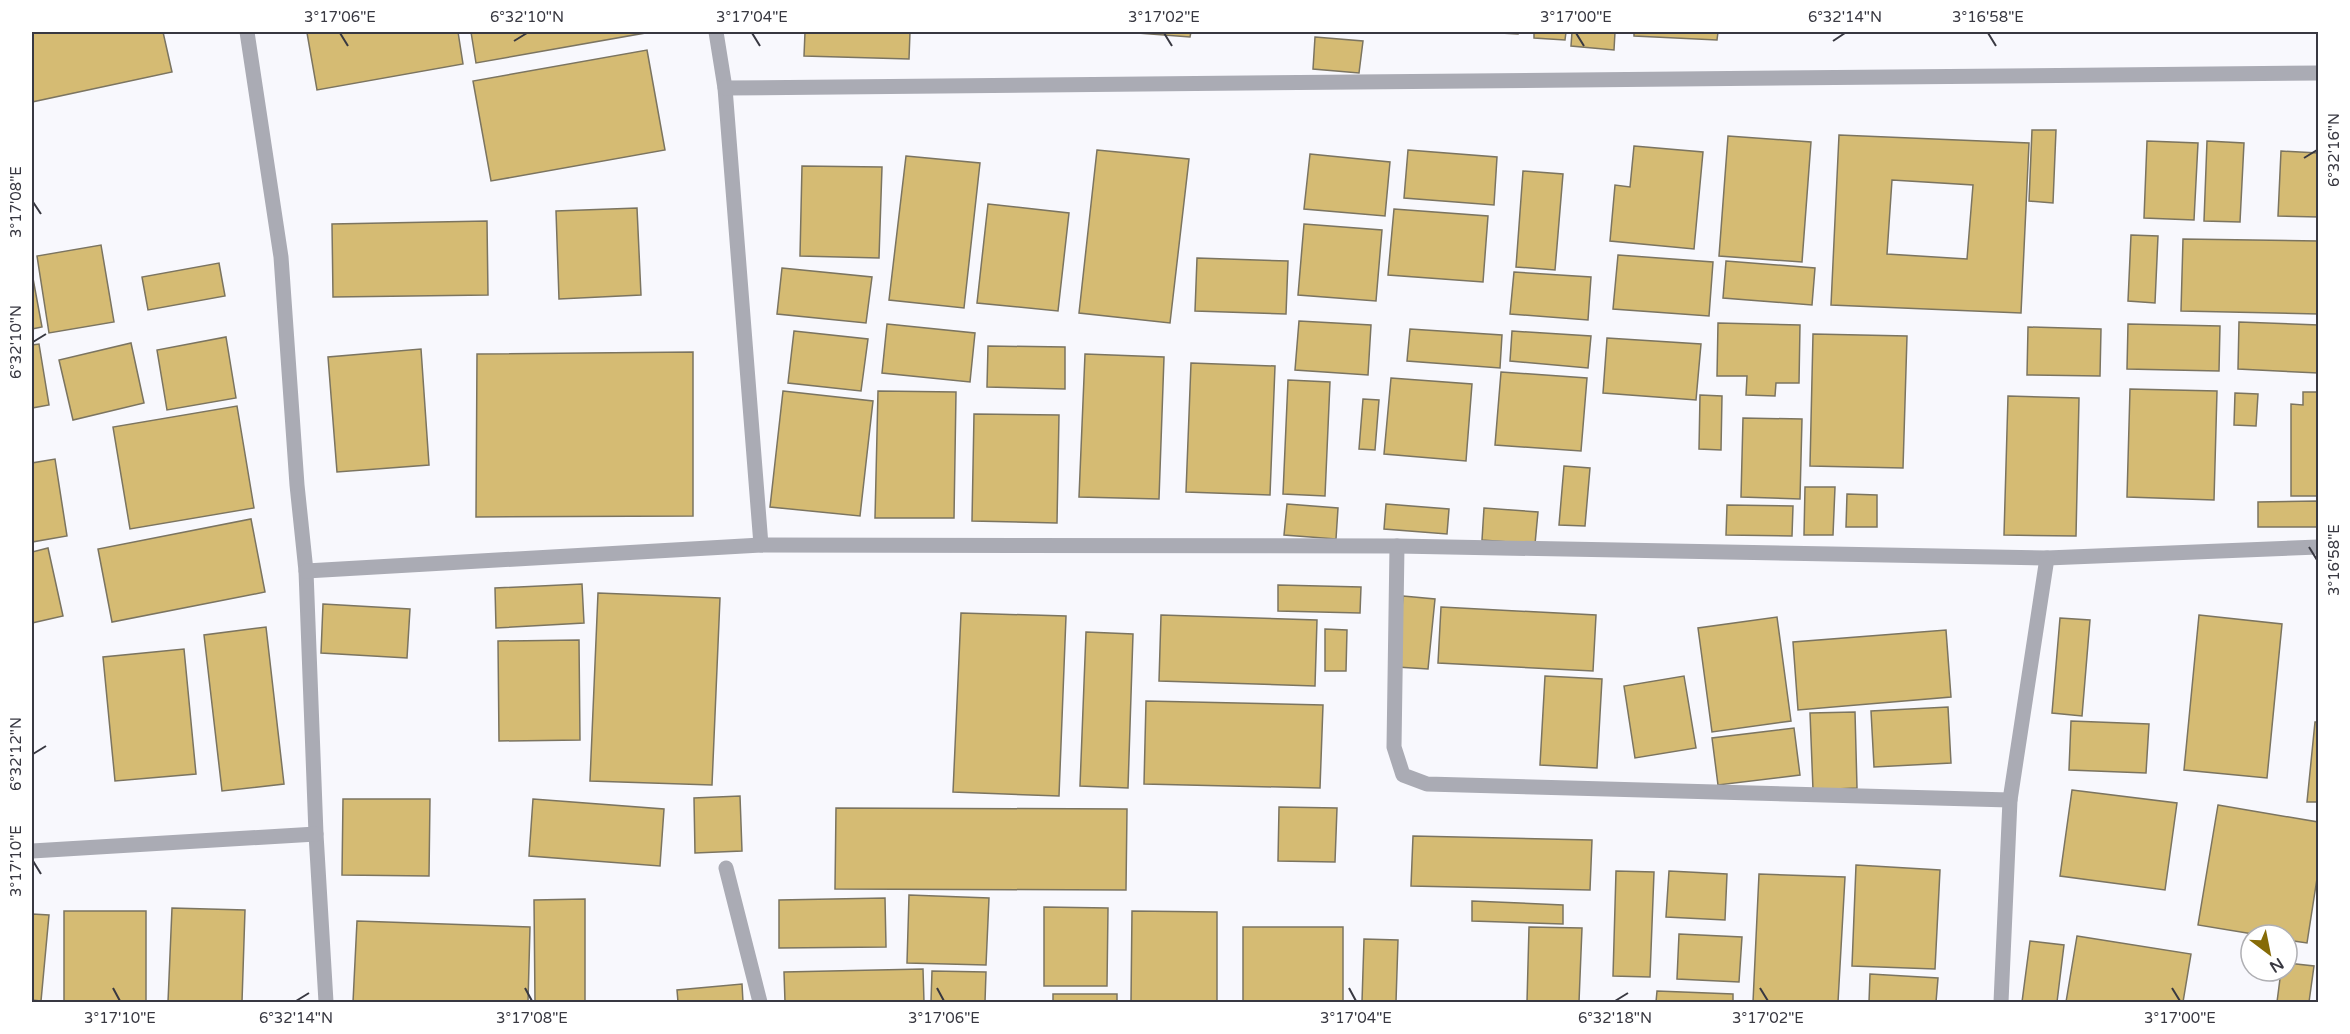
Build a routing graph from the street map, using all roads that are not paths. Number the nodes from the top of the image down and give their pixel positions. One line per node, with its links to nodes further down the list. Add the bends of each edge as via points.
1 (247, 32): 9 (street, via 280,256)
2 (716, 32): 4 (street)
3 (2319, 73): 4 (street)
4 (725, 88): 5 (street)
5 (761, 545): 6 (street); 9 (street)
6 (1397, 546): 8 (street); 10 (street, via 1394,747 1403,775 1427,784)
7 (2319, 547): 8 (street)
8 (2047, 558): 10 (street)
9 (306, 571): 11 (street)
10 (2010, 800): 16 (street)
11 (316, 834): 12 (street); 14 (street)
12 (32, 851)
13 (726, 868): 15 (street)
14 (326, 1002)
15 (760, 1002)
16 (2001, 1002)

